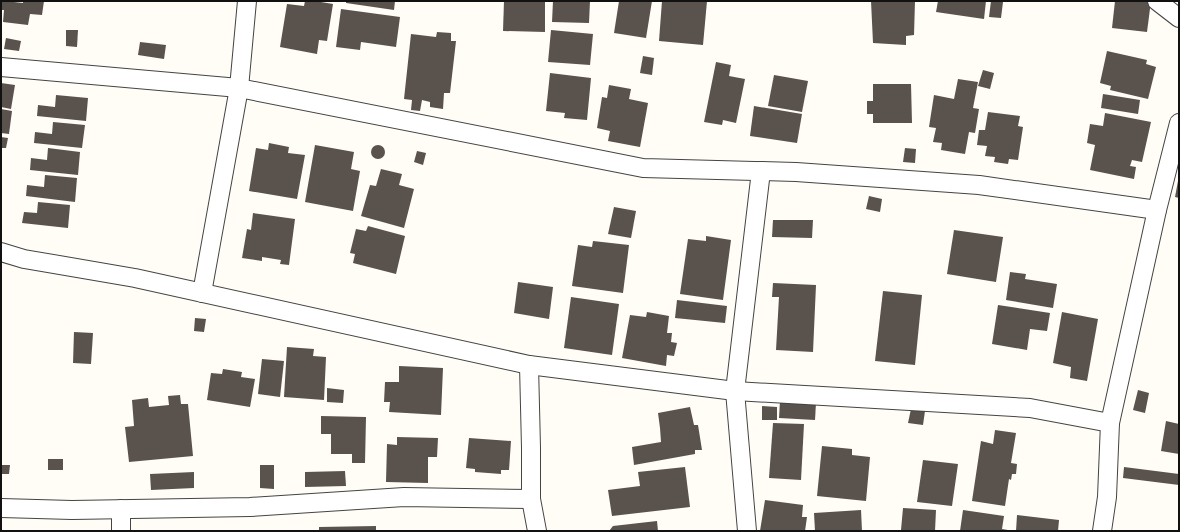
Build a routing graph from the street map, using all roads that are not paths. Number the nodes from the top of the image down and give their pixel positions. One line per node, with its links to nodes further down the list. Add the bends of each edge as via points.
1 (247, 1): 5 (street)
2 (1157, 1): 3 (street)
3 (1179, 18)
4 (1, 67): 5 (street)
5 (239, 88): 7 (street, via 643,168); 10 (street)
6 (1179, 123): 8 (street)
7 (762, 171): 8 (street, via 979,184); 12 (street)
8 (1157, 210): 13 (street)
9 (1, 252): 10 (street, via 24,259 135,278)
10 (202, 293): 11 (street)
11 (529, 365): 12 (street); 14 (street)
12 (736, 391): 13 (street, via 1030,408); 19 (street)
13 (1110, 423): 20 (street, via 1107,497)
14 (531, 499): 16 (street, via 404,497 250,507); 18 (street)
15 (1, 508): 16 (street)
16 (121, 509): 17 (street)
17 (121, 531)
18 (537, 531)
19 (747, 531)
20 (1102, 531)

